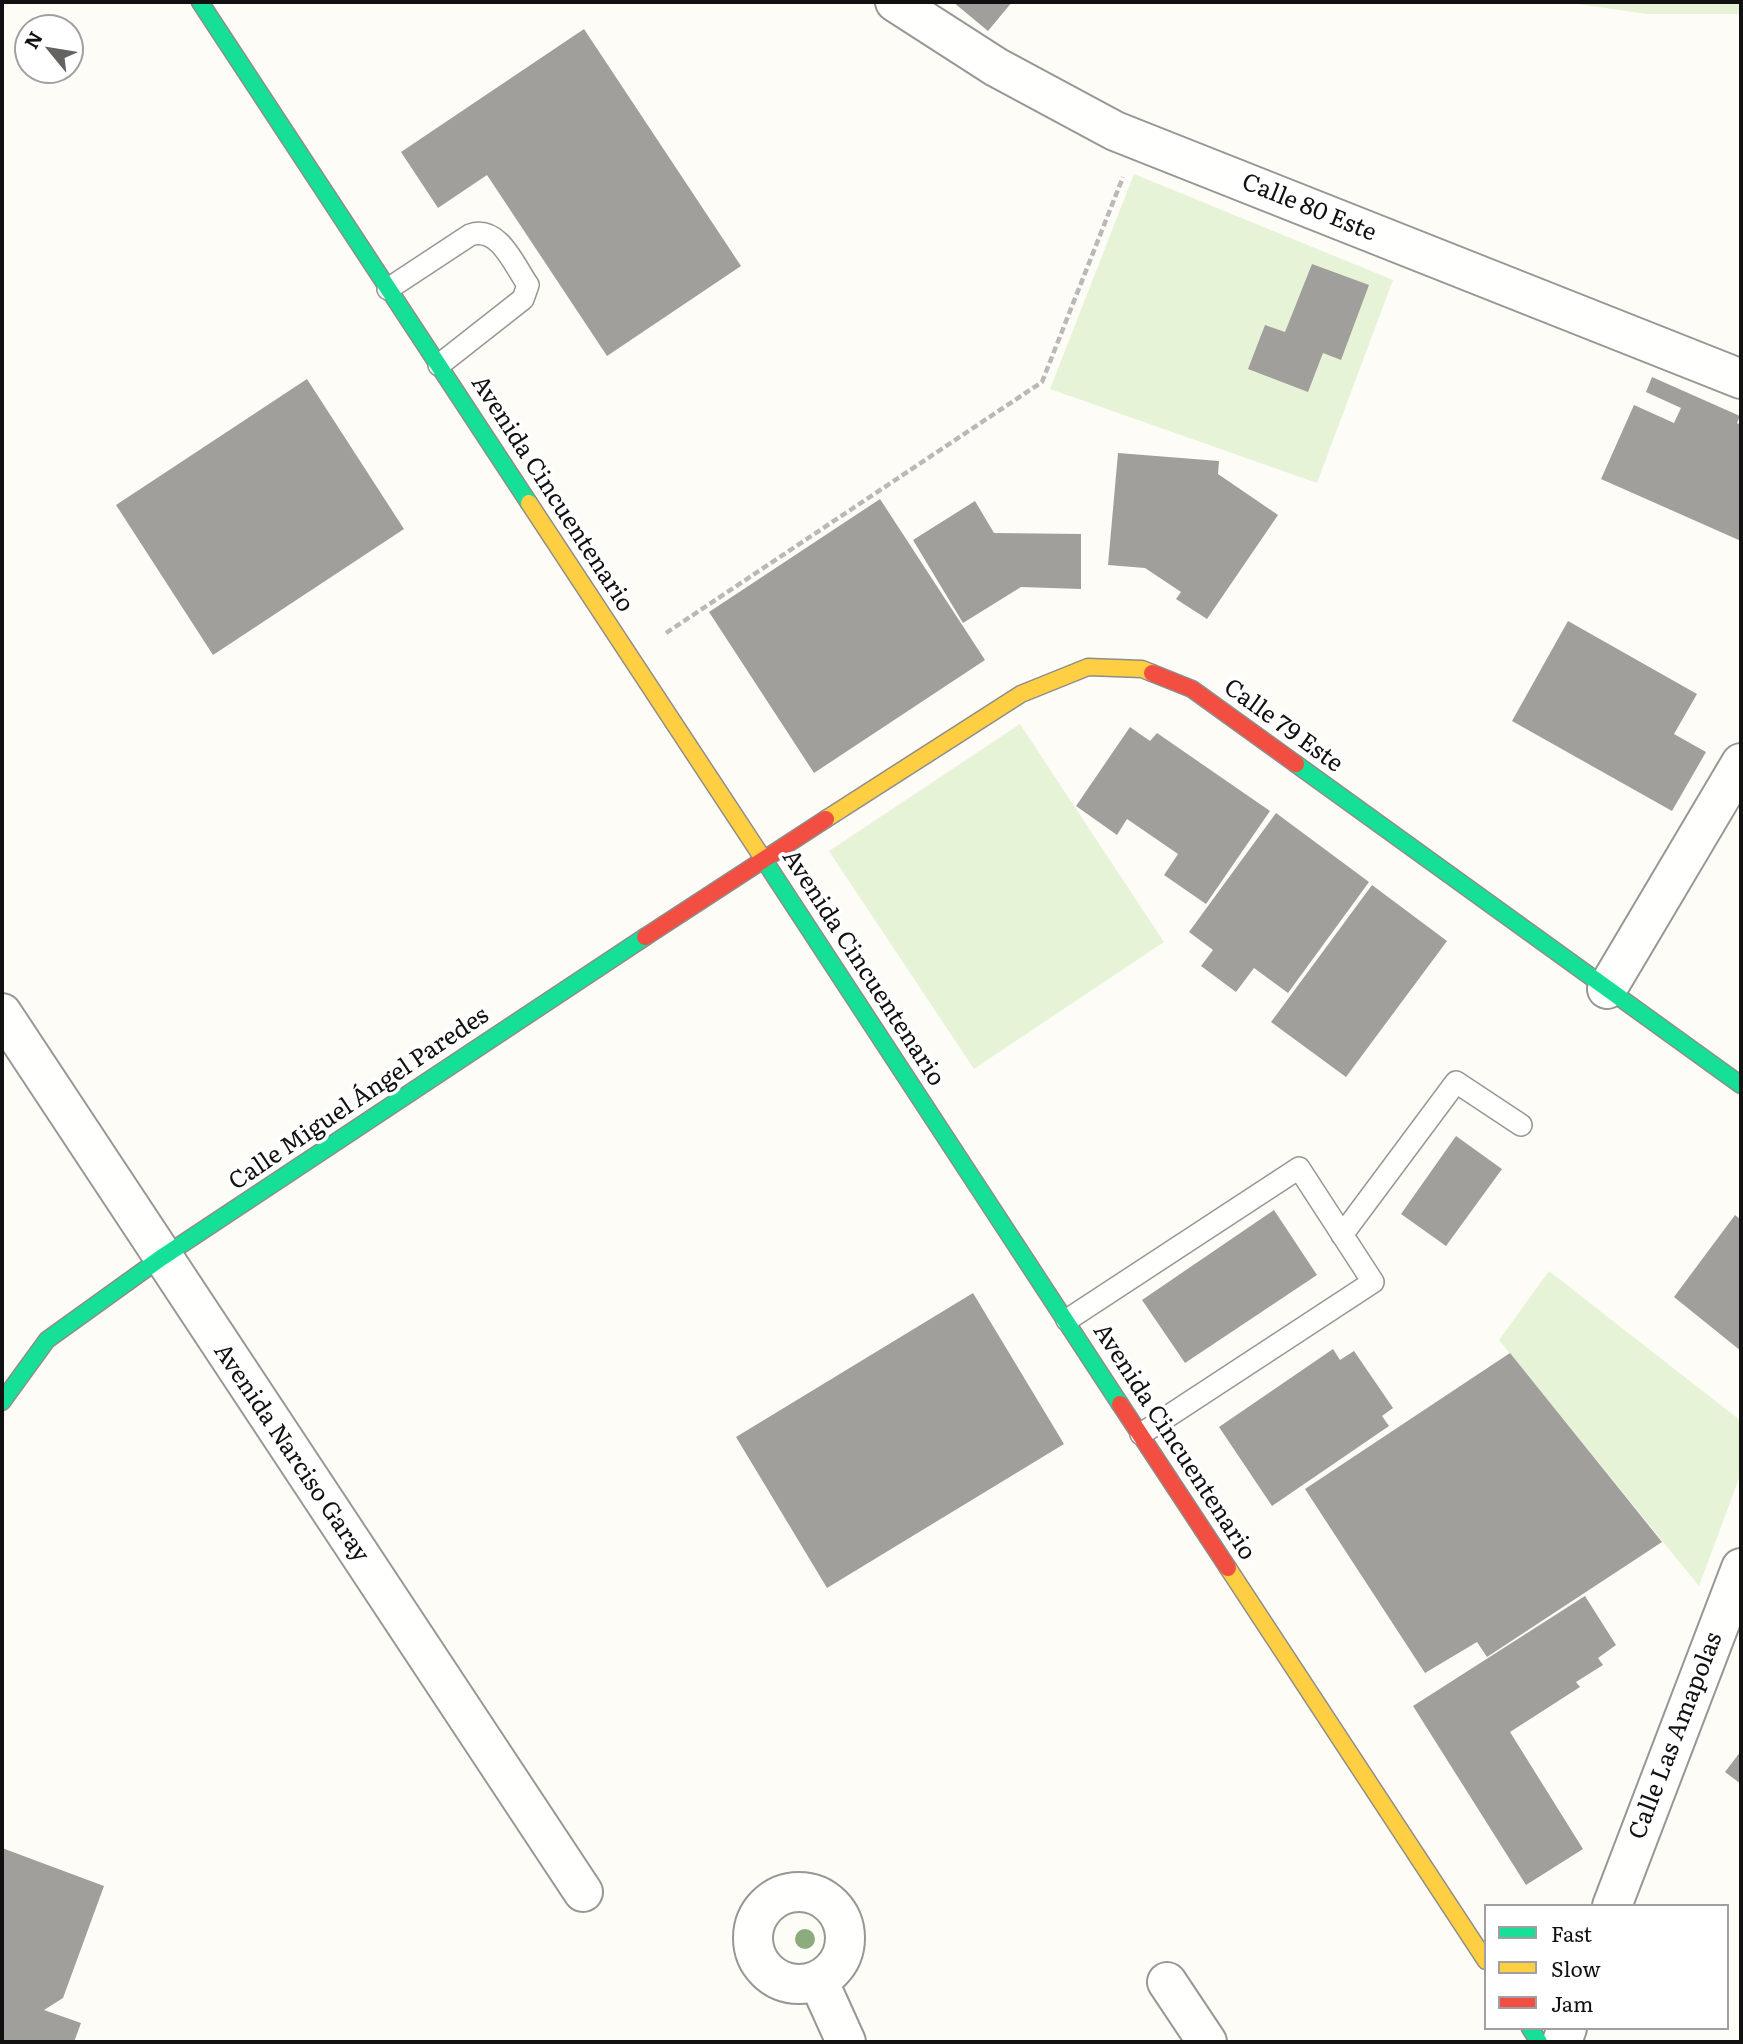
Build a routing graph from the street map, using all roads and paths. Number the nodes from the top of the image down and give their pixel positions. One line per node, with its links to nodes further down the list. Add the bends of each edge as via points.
1 (200, 2): 4 (main road, Avenida Cincuentenario)
2 (895, 2): 6 (street, Calle 80 Este, via 996,67 1115,131)
3 (1128, 166): 7 (path, via 1042,382)
4 (388, 289): 5 (main road, Avenida Cincuentenario); 5 (lane, via 481,231 494,235 508,255 528,285 523,299)
5 (439, 365): 9 (main road, Avenida Cincuentenario)
6 (1741, 379)
7 (666, 633)
8 (1741, 763): 10 (street)
9 (764, 858): 10 (main road, Calle 79 Este, via 1021,694 1088,667 1142,669 1192,689); 15 (main road, Calle Miguel Ángel Paredes); 16 (main road, Avenida Cincuentenario)
10 (1607, 989): 12 (main road, Calle 79 Este)
11 (2, 1013): 15 (street, Avenida Narciso Garay)
12 (1741, 1085)
13 (1521, 1125): 14 (lane, via 1456,1082)
14 (1342, 1235): 16 (lane, via 1299,1168); 18 (lane, via 1373,1282)
15 (161, 1258): 17 (main road, Calle Miguel Ángel Paredes, via 47,1340); 20 (street, Avenida Narciso Garay)
16 (1067, 1320): 18 (main road, Avenida Cincuentenario)
17 (2, 1402)
18 (1141, 1434): 22 (main road, Avenida Cincuentenario)
19 (1741, 1568): 21 (street, Calle Las Amapolas)
20 (583, 1892)
21 (1613, 1904)
22 (1484, 1958)
23 (818, 1980): 25 (street)
24 (1167, 1982): 26 (street)
25 (846, 2042)
26 (1207, 2042)

